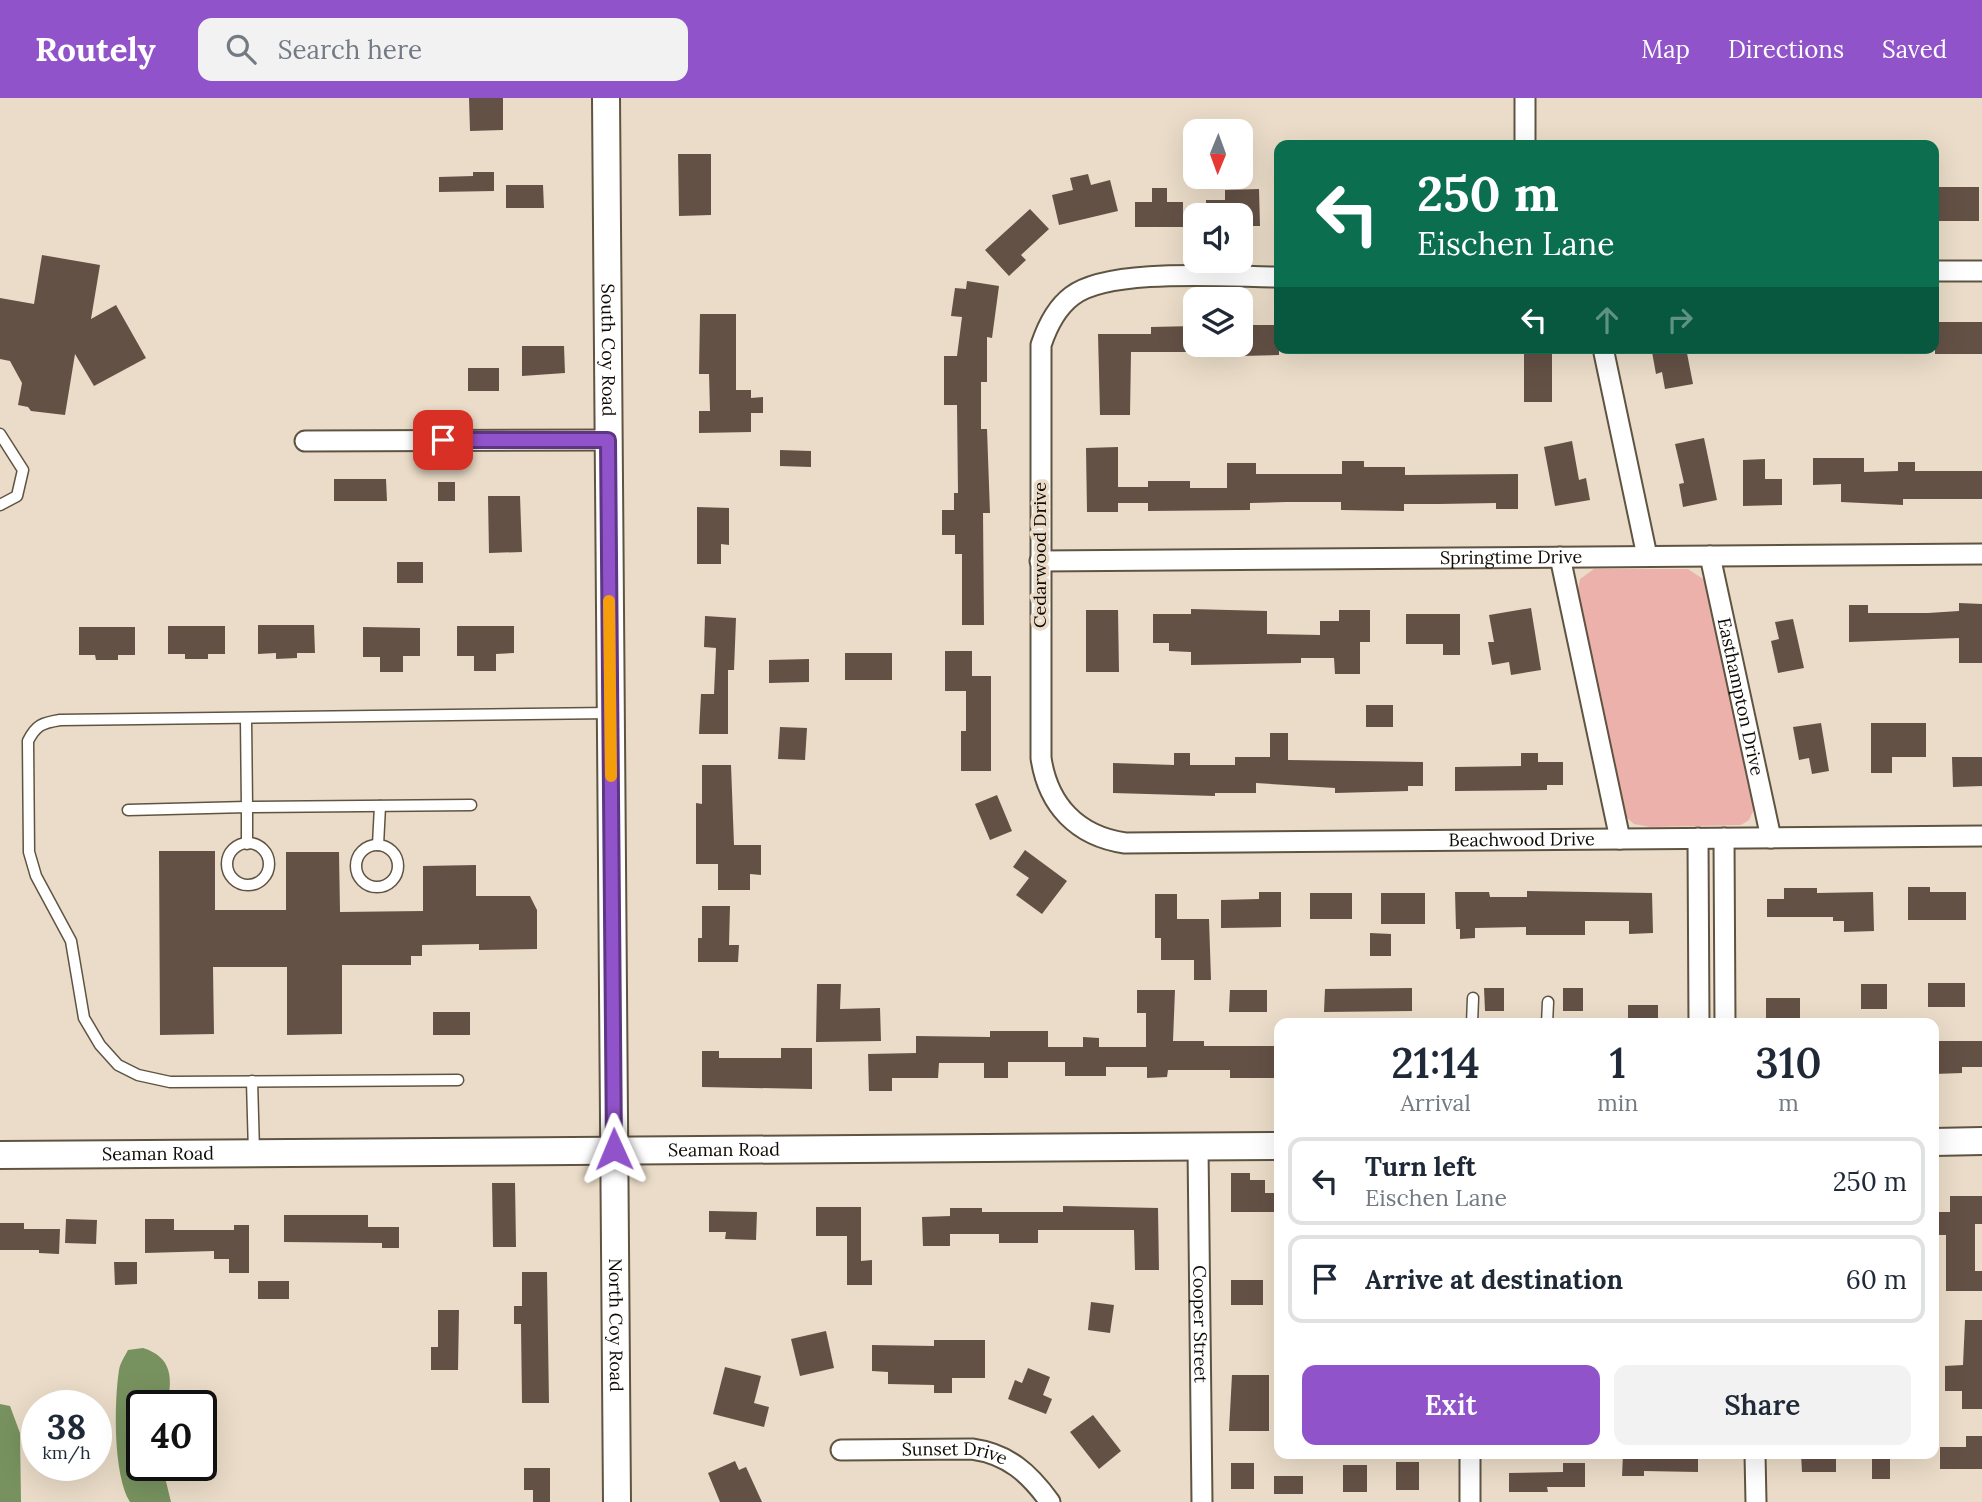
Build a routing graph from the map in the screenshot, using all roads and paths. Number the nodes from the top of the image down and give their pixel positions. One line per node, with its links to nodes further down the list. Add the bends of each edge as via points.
1 (606, 98): 9 (street, South Coy Road)
2 (1525, 98): 3 (street)
3 (1525, 140)
4 (1939, 271): 5 (street)
5 (1982, 271)
6 (1274, 277): 16 (street, Cedarwood Drive, via 1103,281 1073,296 1052,319 1039,360)
7 (1604, 354): 13 (street)
8 (0, 434): 11 (lane, via 23,470 17,496)
9 (608, 440): 10 (street); 17 (street, South Coy Road)
10 (305, 441)
11 (0, 505)
12 (1982, 554): 14 (street, Springtime Drive)
13 (1647, 556): 14 (street, Springtime Drive); 15 (street, Springtime Drive)
14 (1710, 556): 27 (street, Easthampton Drive)
15 (1560, 557): 16 (street, Springtime Drive); 28 (street)
16 (1040, 561): 23 (street, Cedarwood Drive, via 1041,758 1046,783)
17 (610, 713): 18 (lane); 43 (street, South Coy Road)
18 (246, 719): 21 (lane); 38 (lane, via 41,723 28,741 29,852 36,876 71,941 84,1018 118,1065 170,1082)
19 (471, 805): 20 (lane)
20 (380, 806): 21 (lane); 30 (lane)
21 (247, 807): 22 (lane); 29 (lane)
22 (128, 810)
23 (1068, 817): 28 (street, Beachwood Drive, via 1095,836 1125,843)
24 (1982, 836): 27 (street, Beachwood Drive)
25 (1698, 838): 26 (street, Beachwood Drive); 28 (street, Beachwood Drive); 35 (street)
26 (1724, 838): 27 (street, Beachwood Drive); 36 (street)
27 (1771, 838)
28 (1620, 839)
29 (247, 844): 29 (lane, via 232,851 227,863 230,875 247,885 265,876 268,863 263,850)
30 (378, 845): 30 (lane, via 362,852 356,864 363,882 376,887 389,883 398,865 393,852)
31 (1473, 998): 33 (lane)
32 (1548, 1002): 34 (lane)
33 (1472, 1018)
34 (1547, 1018)
35 (1699, 1018)
36 (1725, 1018)
37 (458, 1080): 38 (lane)
38 (252, 1081): 44 (lane)
39 (1982, 1141): 40 (street)
40 (1939, 1142)
41 (1274, 1146): 42 (street, Seaman Road)
42 (1198, 1147): 43 (street, Seaman Road); 51 (street, Cooper Street)
43 (614, 1149): 44 (street, Seaman Road); 49 (street, North Coy Road)
44 (254, 1153): 45 (street, Seaman Road)
45 (0, 1155)
46 (841, 1450): 50 (street, Sunset Drive, via 989,1452 1022,1469)
47 (1470, 1459): 52 (street)
48 (1755, 1459): 53 (street)
49 (617, 1502)
50 (1050, 1502)
51 (1202, 1502)
52 (1470, 1502)
53 (1756, 1502)

